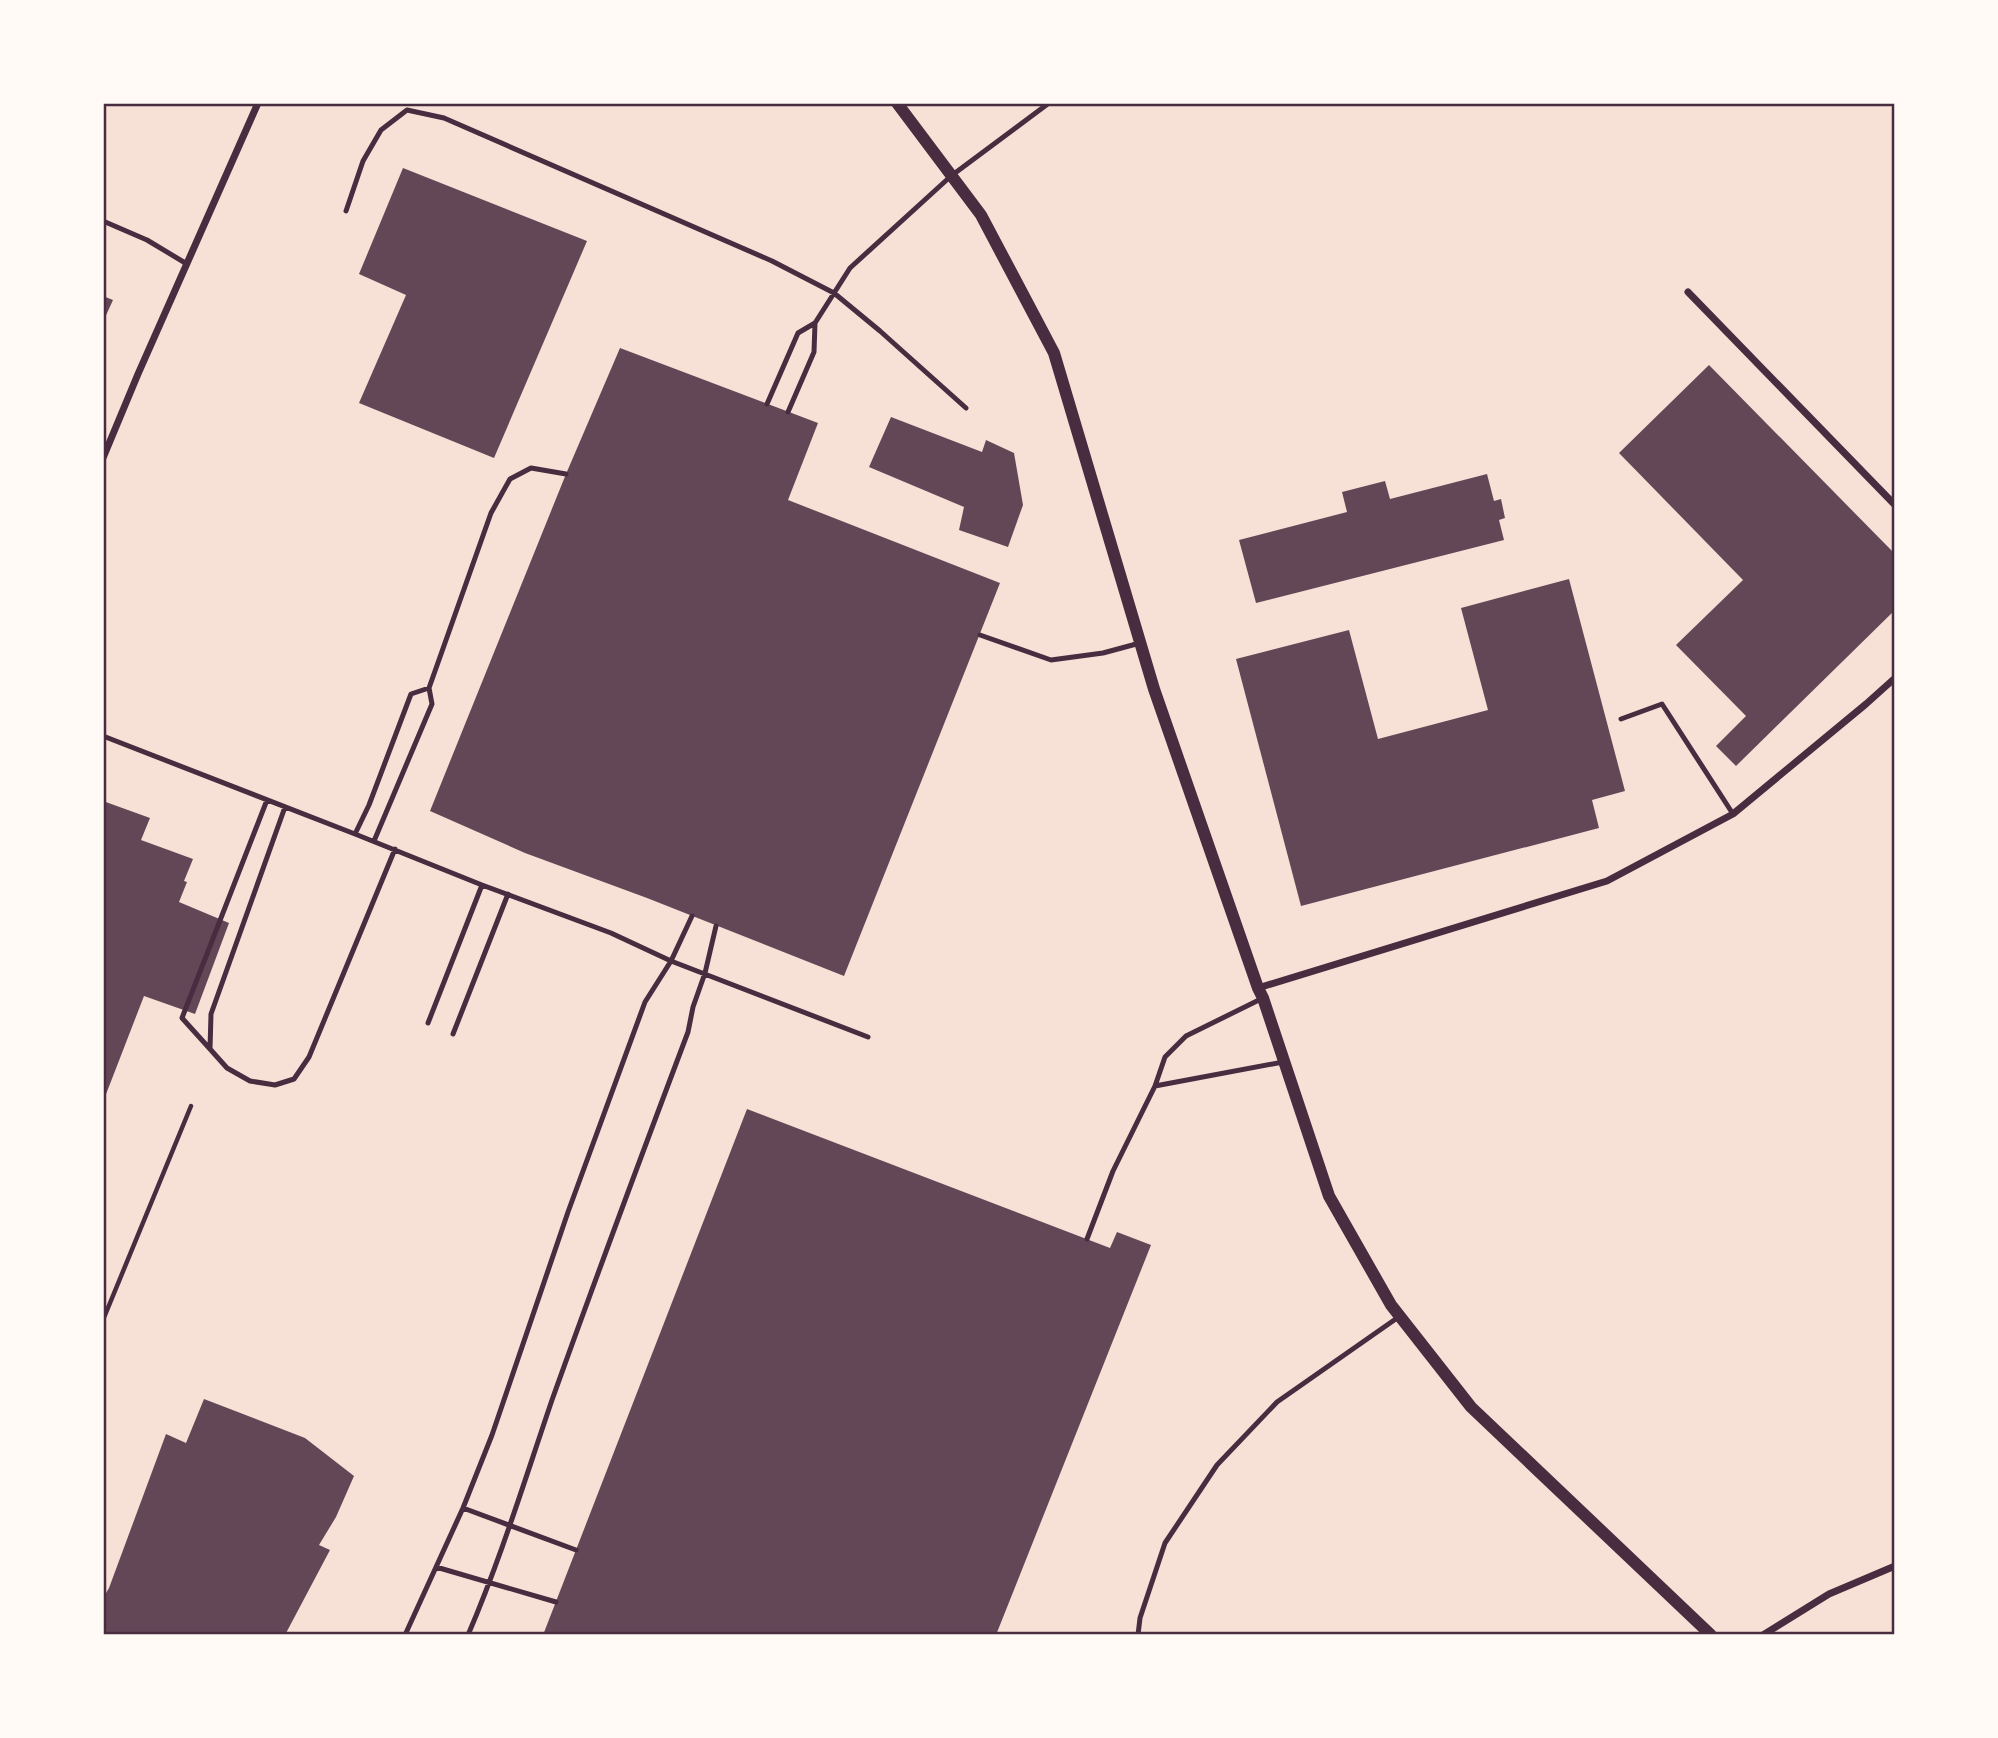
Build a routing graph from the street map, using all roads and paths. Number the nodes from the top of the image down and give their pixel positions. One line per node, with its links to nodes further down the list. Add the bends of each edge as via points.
1 (258, 103): 7 (street)
2 (897, 103): 4 (street)
3 (1049, 103): 4 (lane)
4 (951, 176): 9 (lane, via 850,268); 18 (street, via 981,215 1054,353)
5 (346, 211): 9 (lane, via 363,161 381,130 407,110 444,118 772,261)
6 (103, 221): 7 (lane)
7 (187, 264): 14 (street)
8 (1688, 292): 16 (street)
9 (834, 293): 10 (lane); 12 (lane)
10 (815, 323): 11 (lane, via 798,333); 13 (lane, via 814,352)
11 (767, 404)
12 (966, 408)
13 (788, 412)
14 (103, 458)
15 (566, 474): 20 (lane, via 531,468 510,480 491,513)
16 (1895, 505)
17 (980, 635): 18 (lane, via 1051,660)
18 (1140, 643): 35 (street)
19 (1895, 678): 25 (street)
20 (429, 688): 26 (lane, via 411,694); 27 (lane, via 432,704)
21 (1621, 719): 25 (lane, via 1662,704)
22 (103, 736): 23 (lane)
23 (267, 800): 24 (lane); 39 (lane, via 182,1018)
24 (285, 807): 26 (lane); 39 (lane, via 211,1014)
25 (1732, 814): 35 (street, via 1607,881)
26 (355, 834): 27 (lane)
27 (373, 841): 28 (lane)
28 (395, 849): 29 (lane); 39 (lane, via 309,1057 294,1079 275,1085 250,1081 227,1068)
29 (482, 885): 30 (lane); 36 (lane)
30 (508, 894): 33 (lane); 37 (lane)
31 (692, 916): 33 (lane)
32 (716, 926): 34 (lane)
33 (671, 961): 34 (lane); 46 (lane, via 645,1002)
34 (705, 973): 38 (lane); 47 (lane, via 688,1032 605,1251)
35 (1260, 993): 40 (street); 41 (lane, via 1186,1036 1165,1057)
36 (428, 1023)
37 (453, 1034)
38 (868, 1037)
39 (210, 1049)
40 (1284, 1061): 41 (lane); 44 (street, via 1329,1196)
41 (1155, 1086): 43 (lane, via 1113,1171)
42 (191, 1106): 45 (path)
43 (1087, 1239)
44 (1400, 1317): 55 (lane, via 1277,1402 1217,1465 1165,1543); 56 (street, via 1471,1407)
45 (103, 1320)
46 (463, 1508): 47 (lane); 50 (lane)
47 (510, 1526): 48 (lane); 51 (lane)
48 (576, 1550)
49 (1895, 1566): 57 (street, via 1829,1594)
50 (436, 1567): 51 (lane); 53 (lane)
51 (491, 1583): 52 (lane); 54 (lane)
52 (556, 1602)
53 (405, 1635)
54 (468, 1635)
55 (1138, 1635)
56 (1711, 1635)
57 (1763, 1635)

